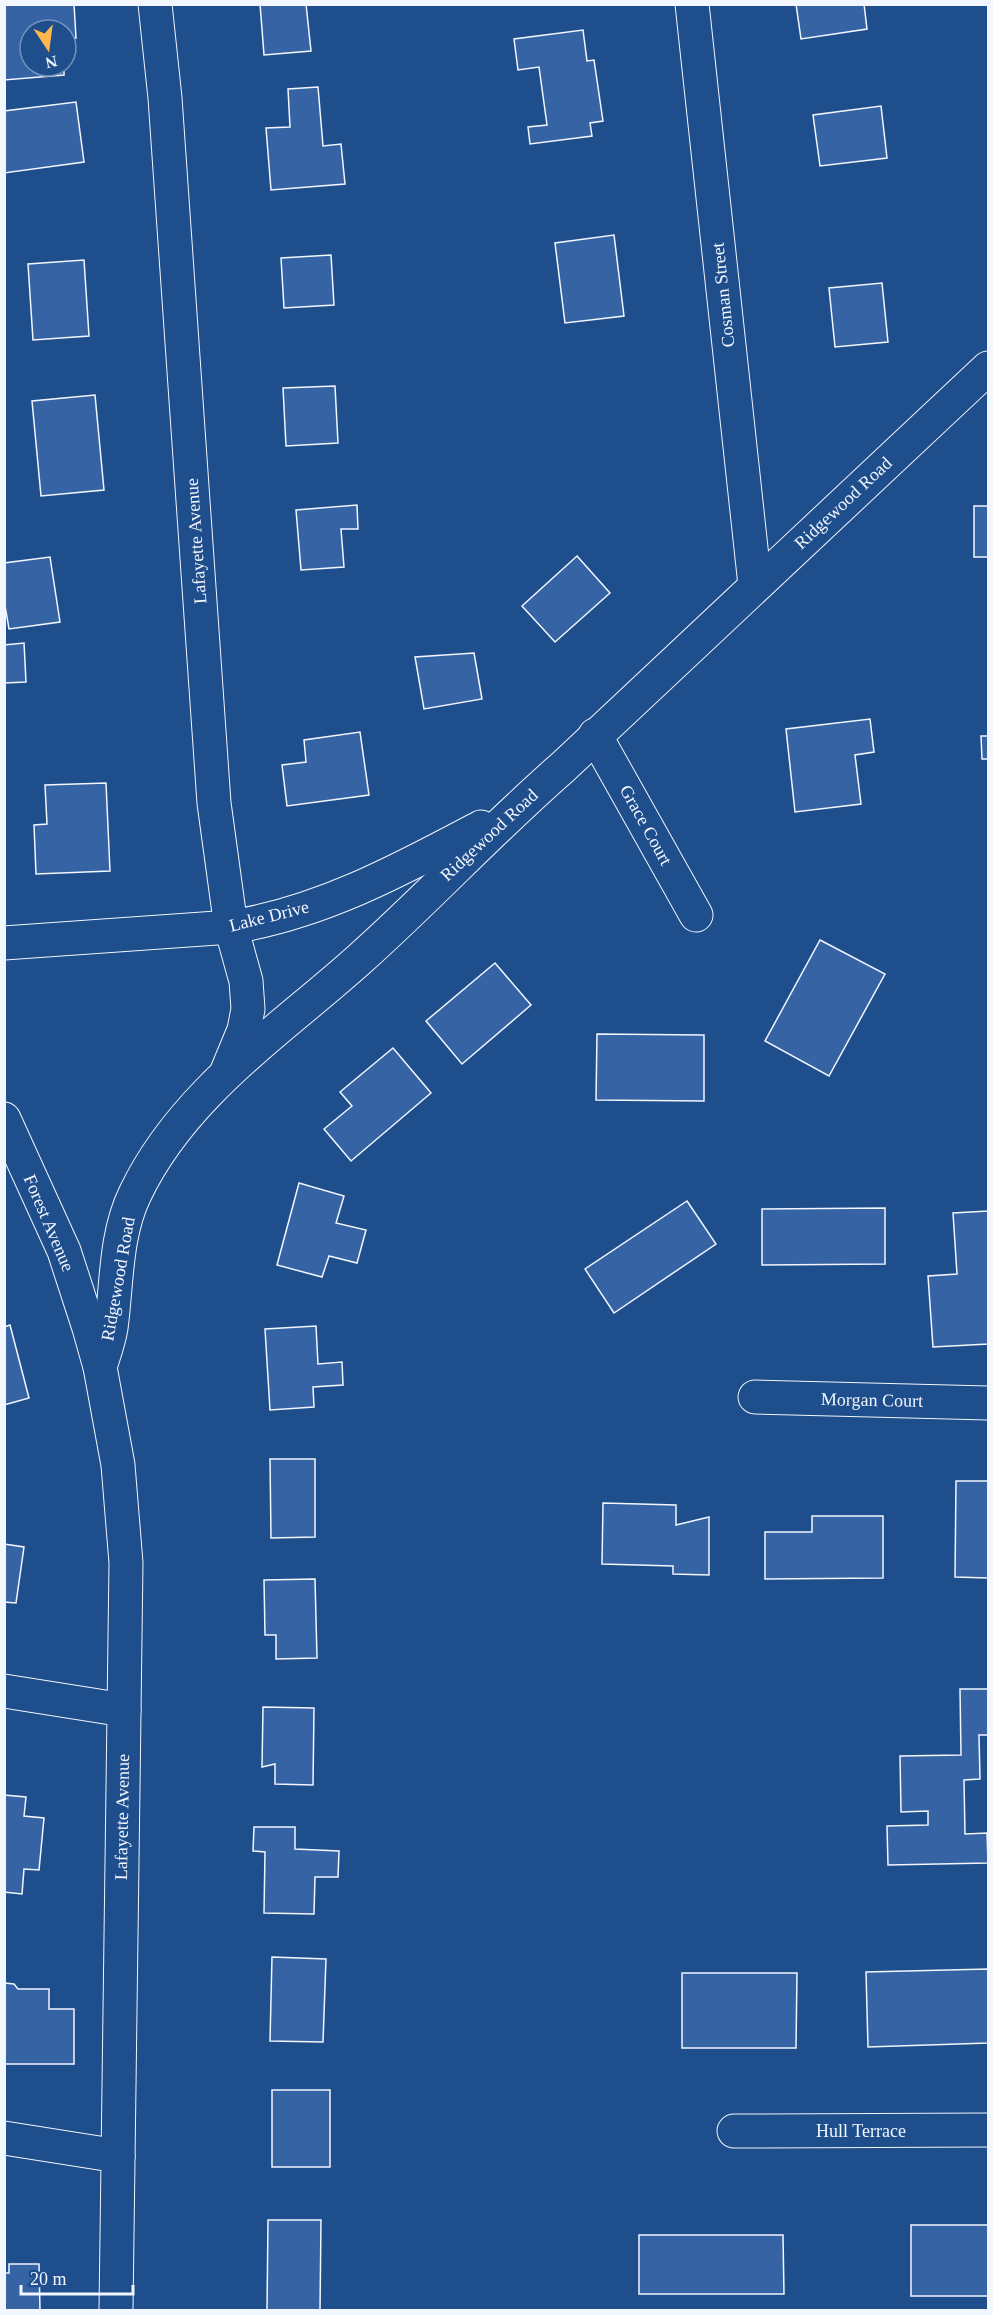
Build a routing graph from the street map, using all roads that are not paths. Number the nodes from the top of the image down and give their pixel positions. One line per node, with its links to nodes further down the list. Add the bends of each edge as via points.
1 (155, 4): 8 (main road, Lafayette Avenue, via 165,98 214,803)
2 (692, 4): 4 (main road, Cosman Street)
3 (988, 368): 4 (main road, Ridgewood Road)
4 (755, 585): 5 (main road, Ridgewood Road)
5 (595, 735): 6 (main road, Ridgewood Road); 7 (main road, Grace Court)
6 (512, 811): 8 (main road, Lake Drive, via 367,885 292,913); 10 (main road, Ridgewood Road, via 362,957)
7 (696, 915)
8 (231, 927): 9 (main road, Lake Drive); 10 (main road, Lafayette Avenue, via 246,981 248,1009)
9 (4, 943)
10 (227, 1071): 13 (main road, Ridgewood Road, via 160,1149 134,1197 119,1253 110,1331)
11 (4, 1119): 12 (main road, Forest Avenue, via 64,1251)
12 (89, 1328): 13 (main road, Lafayette Avenue)
13 (100, 1367): 17 (main road, Lafayette Avenue, via 118,1465 125,1552)
14 (755, 1397): 15 (main road, Morgan Court)
15 (988, 1403)
16 (4, 1691): 17 (main road)
17 (124, 1710): 21 (main road, Lafayette Avenue)
18 (988, 2130): 19 (main road, Hull Terrace)
19 (734, 2131)
20 (4, 2138): 21 (main road)
21 (118, 2156): 22 (main road, Lafayette Avenue)
22 (116, 2310)

